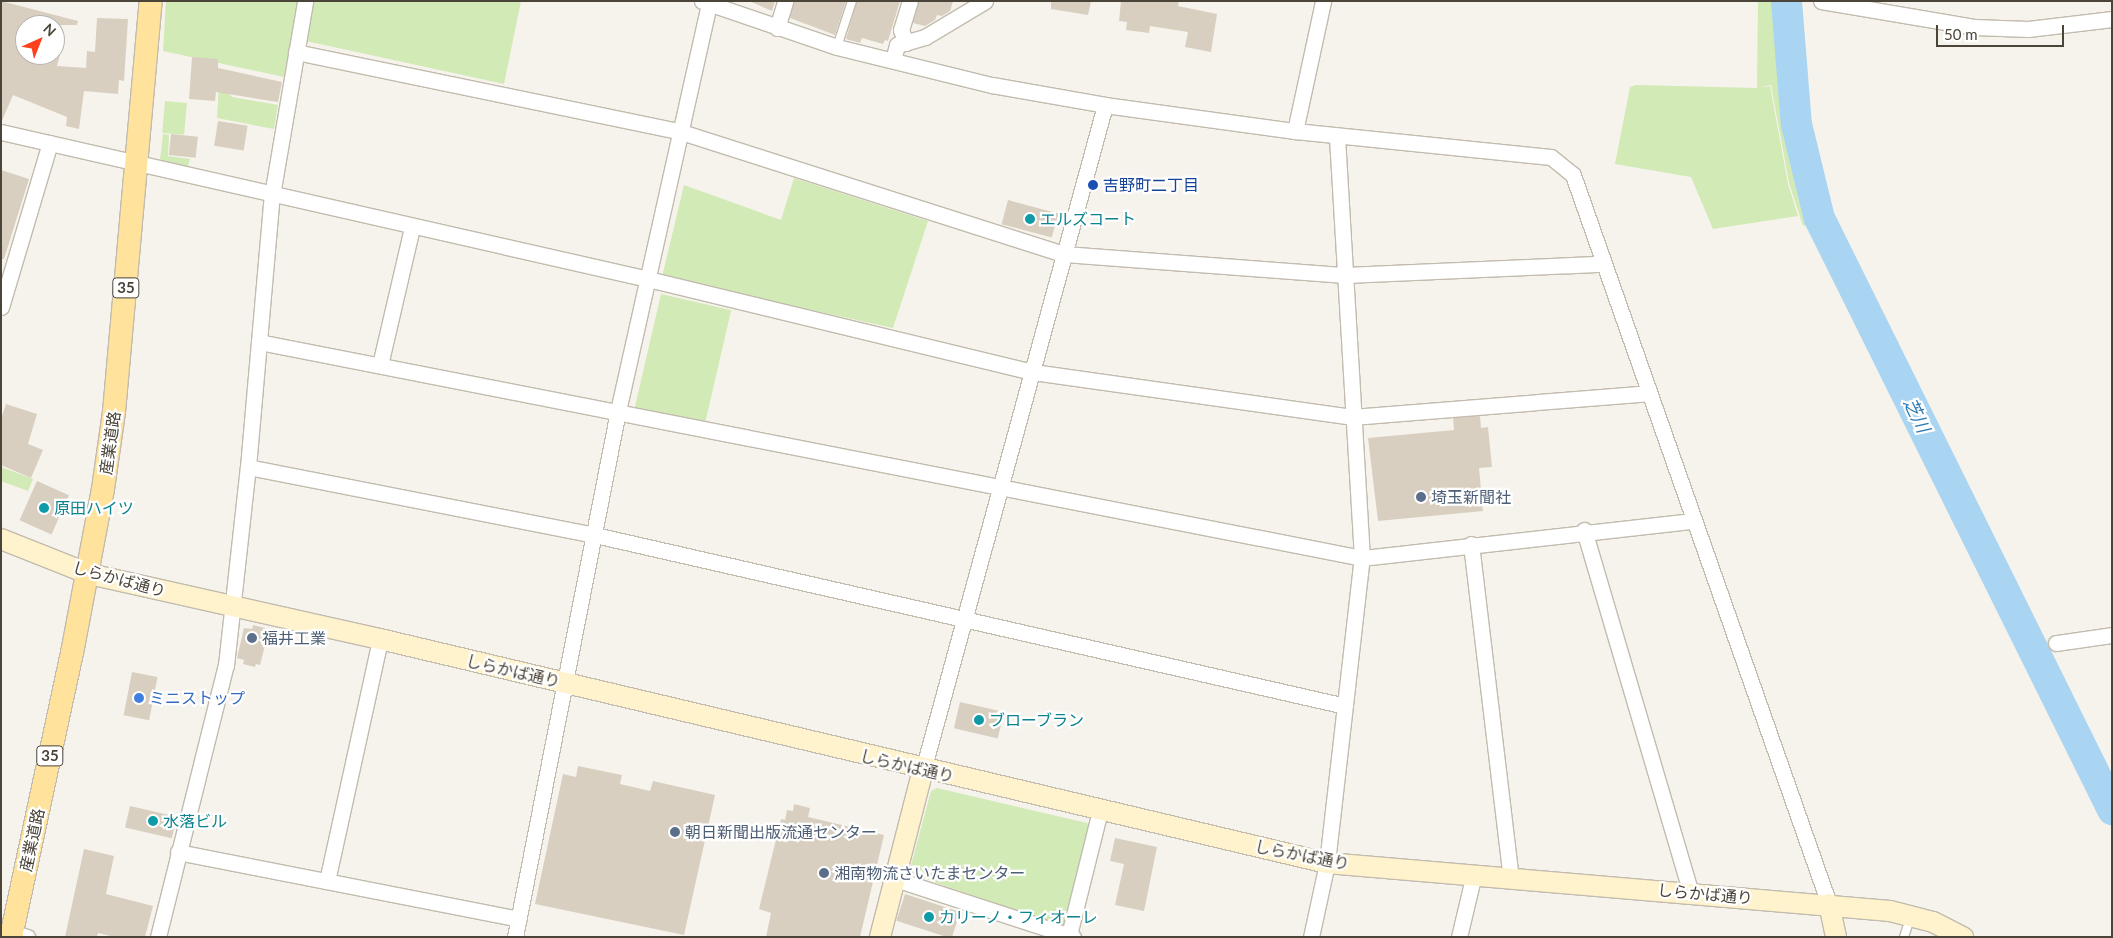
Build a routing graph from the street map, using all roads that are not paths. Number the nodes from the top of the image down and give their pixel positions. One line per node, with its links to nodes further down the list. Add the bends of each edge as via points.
1 (151, 1): 22 (main road, 産業道路 / 35)
2 (306, 1): 14 (street)
3 (785, 1): 11 (street)
4 (852, 1): 13 (lane)
5 (910, 1): 12 (street, via 901,30)
6 (985, 1): 12 (street, via 925,37)
7 (1323, 1): 17 (street)
8 (1821, 1): 10 (street, via 1974,27 2028,29)
9 (705, 2): 11 (street); 19 (street)
10 (2112, 18)
11 (777, 28): 13 (street)
12 (906, 43): 15 (street, via 898,46)
13 (837, 48): 15 (street)
14 (296, 52): 19 (street); 23 (street)
15 (893, 60): 16 (street, via 992,85)
16 (1105, 105): 17 (street); 25 (street)
17 (1295, 131): 20 (street)
18 (1, 132): 21 (street)
19 (680, 132): 25 (street); 28 (street)
20 (1338, 136): 26 (street, via 1551,157 1573,175); 27 (street)
21 (50, 143): 22 (street); 29 (street)
22 (137, 164): 23 (street); 44 (main road, 産業道路 / 35, via 114,412)
23 (272, 195): 24 (street); 30 (street)
24 (412, 228): 28 (street); 31 (street)
25 (1064, 254): 27 (street); 32 (street)
26 (1602, 264): 27 (street); 33 (street)
27 (1345, 275): 35 (street)
28 (648, 279): 32 (street); 34 (street)
29 (1, 307)
30 (259, 342): 31 (street); 36 (street)
31 (380, 366): 34 (street)
32 (1033, 372): 35 (street); 37 (street)
33 (1648, 393): 35 (street); 38 (street)
34 (618, 411): 37 (street); 40 (street)
35 (1352, 417): 43 (street)
36 (248, 467): 40 (street); 45 (street)
37 (1002, 486): 43 (street); 46 (street)
38 (1692, 521): 39 (street); 61 (street)
39 (1584, 530): 42 (street); 60 (street)
40 (595, 535): 46 (street); 50 (street)
41 (1, 540): 44 (street, しらかば通り)
42 (1471, 544): 43 (street); 57 (street)
43 (1362, 558): 51 (street)
44 (88, 574): 45 (street, しらかば通り); 64 (main road, 産業道路 / 35)
45 (231, 607): 48 (street, しらかば通り); 54 (street, via 226,665)
46 (966, 620): 51 (street); 52 (street)
47 (2112, 635): 49 (street)
48 (380, 639): 50 (street, しらかば通り); 59 (street)
49 (2056, 643)
50 (563, 683): 52 (street, しらかば通り); 63 (street)
51 (1345, 706): 55 (street)
52 (923, 770): 53 (street, しらかば通り); 58 (street)
53 (1100, 810): 55 (street, しらかば通り); 65 (street)
54 (178, 852): 59 (street); 66 (street)
55 (1327, 863): 56 (street, しらかば通り); 69 (street)
56 (1474, 874): 57 (street, しらかば通り); 70 (street)
57 (1511, 877): 60 (street, しらかば通り)
58 (895, 879): 65 (street); 68 (street)
59 (327, 881): 63 (street)
60 (1691, 892): 61 (street, しらかば通り)
61 (1829, 904): 62 (street, しらかば通り); 71 (street)
62 (1911, 916): 72 (lane); 73 (street, しらかば通り, via 1934,922)
63 (518, 919): 67 (street)
64 (17, 935)
65 (1071, 936)
66 (158, 937)
67 (515, 937)
68 (880, 937)
69 (1311, 937)
70 (1459, 937)
71 (1836, 937)
72 (1904, 937)
73 (1963, 937)

